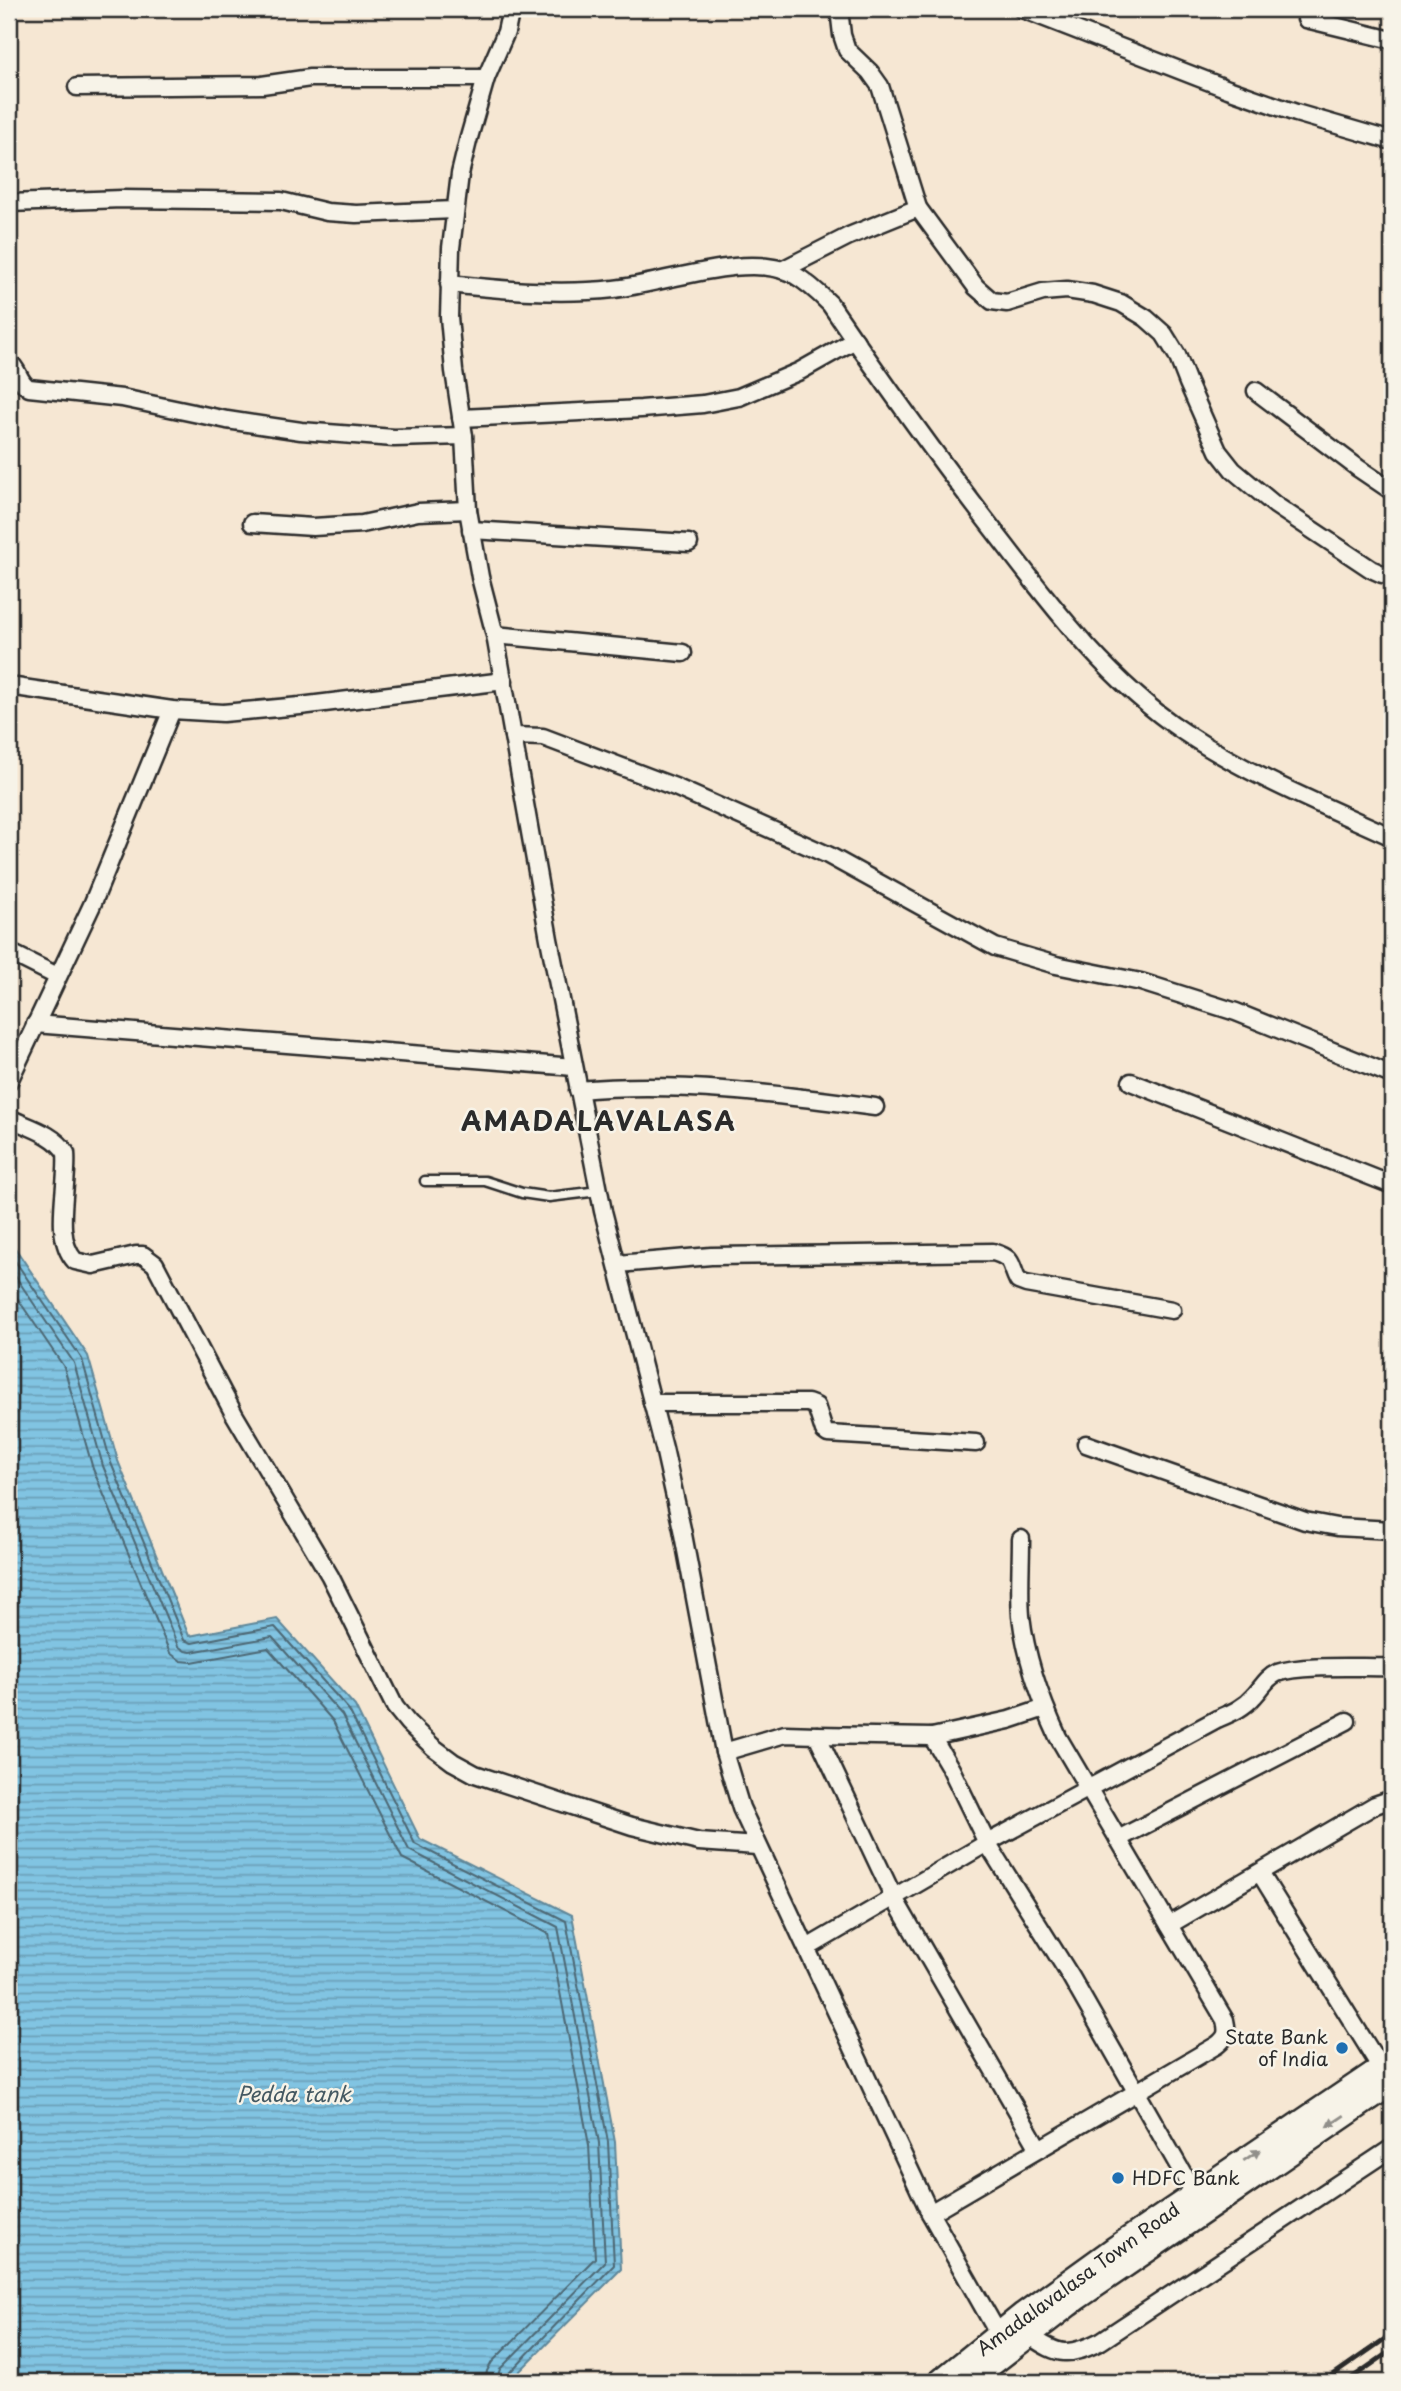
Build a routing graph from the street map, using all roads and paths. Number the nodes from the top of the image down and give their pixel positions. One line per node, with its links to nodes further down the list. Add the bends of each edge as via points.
1 (511, 9): 6 (street)
2 (839, 9): 10 (street, via 847,50 880,86)
3 (1022, 9): 8 (street, via 1228,89)
4 (1306, 19): 5 (street)
5 (1392, 40)
6 (486, 78): 7 (street, via 310,78 262,85); 11 (street)
7 (77, 87)
8 (1392, 141)
9 (9, 204): 11 (street, via 122,199 281,201 356,214)
10 (918, 208): 12 (street); 24 (street, via 976,287 992,301 1007,303 1067,290 1121,303 1146,318 1178,355 1218,451 1233,470 1275,505 1371,569)
11 (455, 210): 13 (street)
12 (782, 270): 13 (street, via 723,268 615,289 510,290); 14 (street, via 821,295)
13 (449, 284): 17 (street)
14 (855, 340): 17 (street, via 740,397 641,409); 31 (street, via 1033,583 1115,677 1183,732 1238,764)
15 (9, 362): 18 (street, via 29,388 122,398 301,431 394,438)
16 (1256, 391): 19 (street)
17 (461, 418): 18 (street)
18 (464, 436): 20 (street)
19 (1392, 491)
20 (468, 510): 21 (street, via 418,512 362,524); 22 (street)
21 (252, 523)
22 (471, 530): 23 (street); 25 (street)
23 (689, 543)
24 (1392, 576)
25 (495, 635): 26 (street); 27 (street)
26 (683, 653)
27 (504, 681): 29 (street, via 223,713); 30 (street)
28 (9, 686): 29 (street)
29 (172, 710): 33 (street, via 92,905)
30 (513, 736): 37 (street); 38 (street, via 543,737 675,787 828,855 995,947 1141,982 1236,1012)
31 (1392, 837)
32 (9, 952): 33 (street)
33 (57, 976): 34 (street)
34 (35, 1024): 36 (street); 37 (street)
35 (9, 1037): 36 (street)
36 (24, 1044): 39 (street)
37 (574, 1068): 41 (street)
38 (1392, 1075)
39 (9, 1082)
40 (1131, 1082): 45 (street)
41 (578, 1090): 42 (street, via 685,1088); 46 (street)
42 (875, 1107)
43 (9, 1118): 64 (street, via 54,1139 66,1153 63,1223 66,1248 75,1261 93,1265 143,1255 155,1264 233,1414 330,1576 395,1707 408,1723 453,1762 517,1789 699,1842)
44 (425, 1181): 46 (lane, via 485,1181 550,1197)
45 (1392, 1185)
46 (599, 1191): 47 (street)
47 (618, 1264): 48 (street, via 710,1256 993,1252 1012,1262 1018,1281 1026,1284); 49 (street)
48 (1172, 1310)
49 (652, 1403): 50 (street, via 808,1403 816,1406 828,1434); 59 (street, via 682,1529)
50 (976, 1443)
51 (1086, 1444): 52 (street, via 1305,1521)
52 (1392, 1530)
53 (1021, 1539): 55 (street, via 1021,1615)
54 (1392, 1667): 60 (street, via 1297,1669 1276,1674 1240,1709)
55 (1045, 1708): 58 (street); 60 (street)
56 (1347, 1721): 62 (street)
57 (817, 1735): 58 (street); 59 (street, via 785,1734); 66 (street)
58 (932, 1737): 63 (street)
59 (724, 1752): 64 (street)
60 (1087, 1788): 62 (street); 63 (street)
61 (1392, 1798): 65 (street)
62 (1118, 1839): 67 (street)
63 (987, 1843): 66 (street); 70 (street)
64 (757, 1846): 68 (street)
65 (1260, 1873): 67 (street); 69 (street)
66 (894, 1898): 68 (street); 72 (street)
67 (1169, 1926): 70 (street, via 1228,2031 1217,2045)
68 (807, 1948): 74 (street)
69 (1389, 2070): 73 (main road, Amadalavalasa Town Road, one-way to 69); 75 (main road, Amadalavalasa Town Road, one-way to 75)
70 (1136, 2093): 72 (street); 73 (street)
71 (1392, 2148): 75 (street, via 1101,2342 1076,2353 1048,2348)
72 (1039, 2149): 74 (street)
73 (1195, 2193): 76 (main road, Amadalavalasa Town Road, via 1091,2265)
74 (930, 2213): 76 (street)
75 (1030, 2336): 76 (main road, Amadalavalasa Town Road)
76 (1004, 2343): 77 (main road, Amadalavalasa Town Road); 78 (main road, Amadalavalasa Town Road)
77 (940, 2382)
78 (968, 2382)

